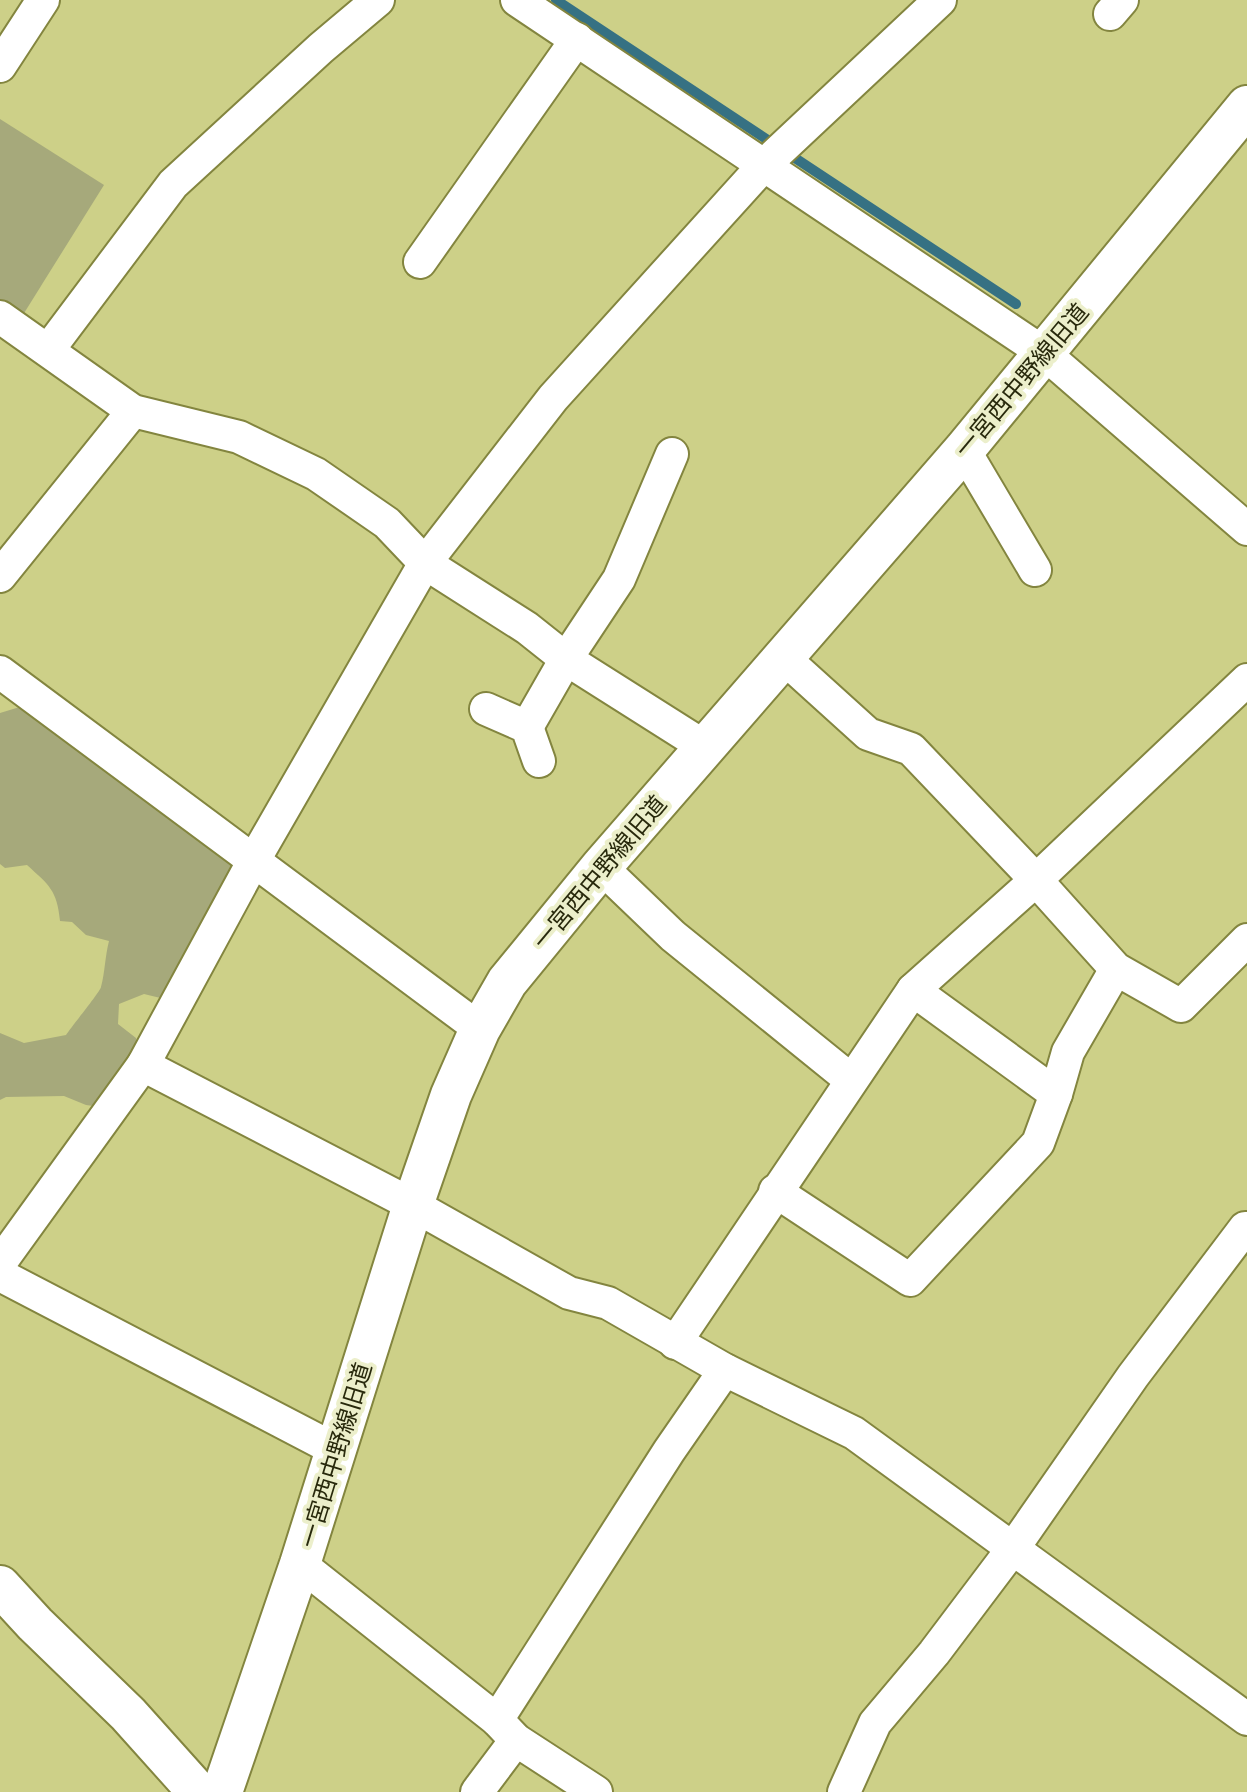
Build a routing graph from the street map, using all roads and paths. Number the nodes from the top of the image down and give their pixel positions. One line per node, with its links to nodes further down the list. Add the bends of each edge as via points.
1 (43, 0): 6 (street)
2 (378, 0): 11 (street, via 173,184)
3 (517, 0): 5 (street)
4 (940, 0): 8 (street)
5 (577, 39): 8 (street); 9 (street)
6 (0, 66)
7 (1247, 106): 12 (street, 一宮西中野線旧道)
8 (763, 166): 12 (street); 17 (street, via 553,398)
9 (420, 262)
10 (0, 317): 11 (street)
11 (49, 349): 13 (street)
12 (1044, 353): 14 (street, 一宮西中野線旧道); 16 (street)
13 (133, 411): 17 (street, via 239,437 316,474 387,523); 19 (street)
14 (964, 450): 18 (street); 20 (street, 一宮西中野線旧道)
15 (672, 454): 21 (street, via 619,579)
16 (1247, 529)
17 (425, 563): 21 (street); 28 (street)
18 (1035, 570)
19 (0, 576)
20 (784, 658): 26 (street, 一宮西中野線旧道); 30 (street, via 868,734 911,749)
21 (566, 659): 25 (street); 26 (street)
22 (0, 672): 28 (street)
23 (1247, 680): 30 (street)
24 (486, 709): 25 (street)
25 (527, 727): 27 (street)
26 (705, 747): 29 (street, 一宮西中野線旧道)
27 (539, 761)
28 (254, 860): 34 (street); 35 (street)
29 (601, 867): 34 (street, 一宮西中野線旧道, via 507,982); 36 (street, via 673,936)
30 (1036, 880): 32 (street); 33 (street)
31 (1247, 940): 32 (street, via 1181,1006)
32 (1116, 969): 37 (street, via 1068,1052)
33 (913, 990): 36 (street); 37 (street)
34 (480, 1029): 39 (street, 一宮西中野線旧道)
35 (143, 1065): 39 (street); 41 (street)
36 (851, 1080): 38 (street)
37 (1056, 1094): 38 (street, via 1038,1143 910,1280)
38 (775, 1191): 43 (street)
39 (413, 1205): 43 (street, via 569,1293 608,1303); 45 (street, 一宮西中野線旧道)
40 (1247, 1229): 46 (street, via 1133,1376)
41 (0, 1263)
42 (0, 1275): 45 (street)
43 (675, 1343): 44 (street)
44 (725, 1370): 46 (street, via 854,1433); 50 (street, via 669,1451)
45 (336, 1450): 47 (street, 一宮西中野線旧道)
46 (1014, 1547): 49 (street); 55 (street, via 875,1723)
47 (300, 1564): 50 (street); 52 (street, 一宮西中野線旧道)
48 (0, 1586): 51 (street)
49 (1247, 1719)
50 (507, 1730): 53 (street); 54 (street)
51 (198, 1792)
52 (222, 1792)
53 (477, 1792)
54 (596, 1792)
55 (844, 1792)

